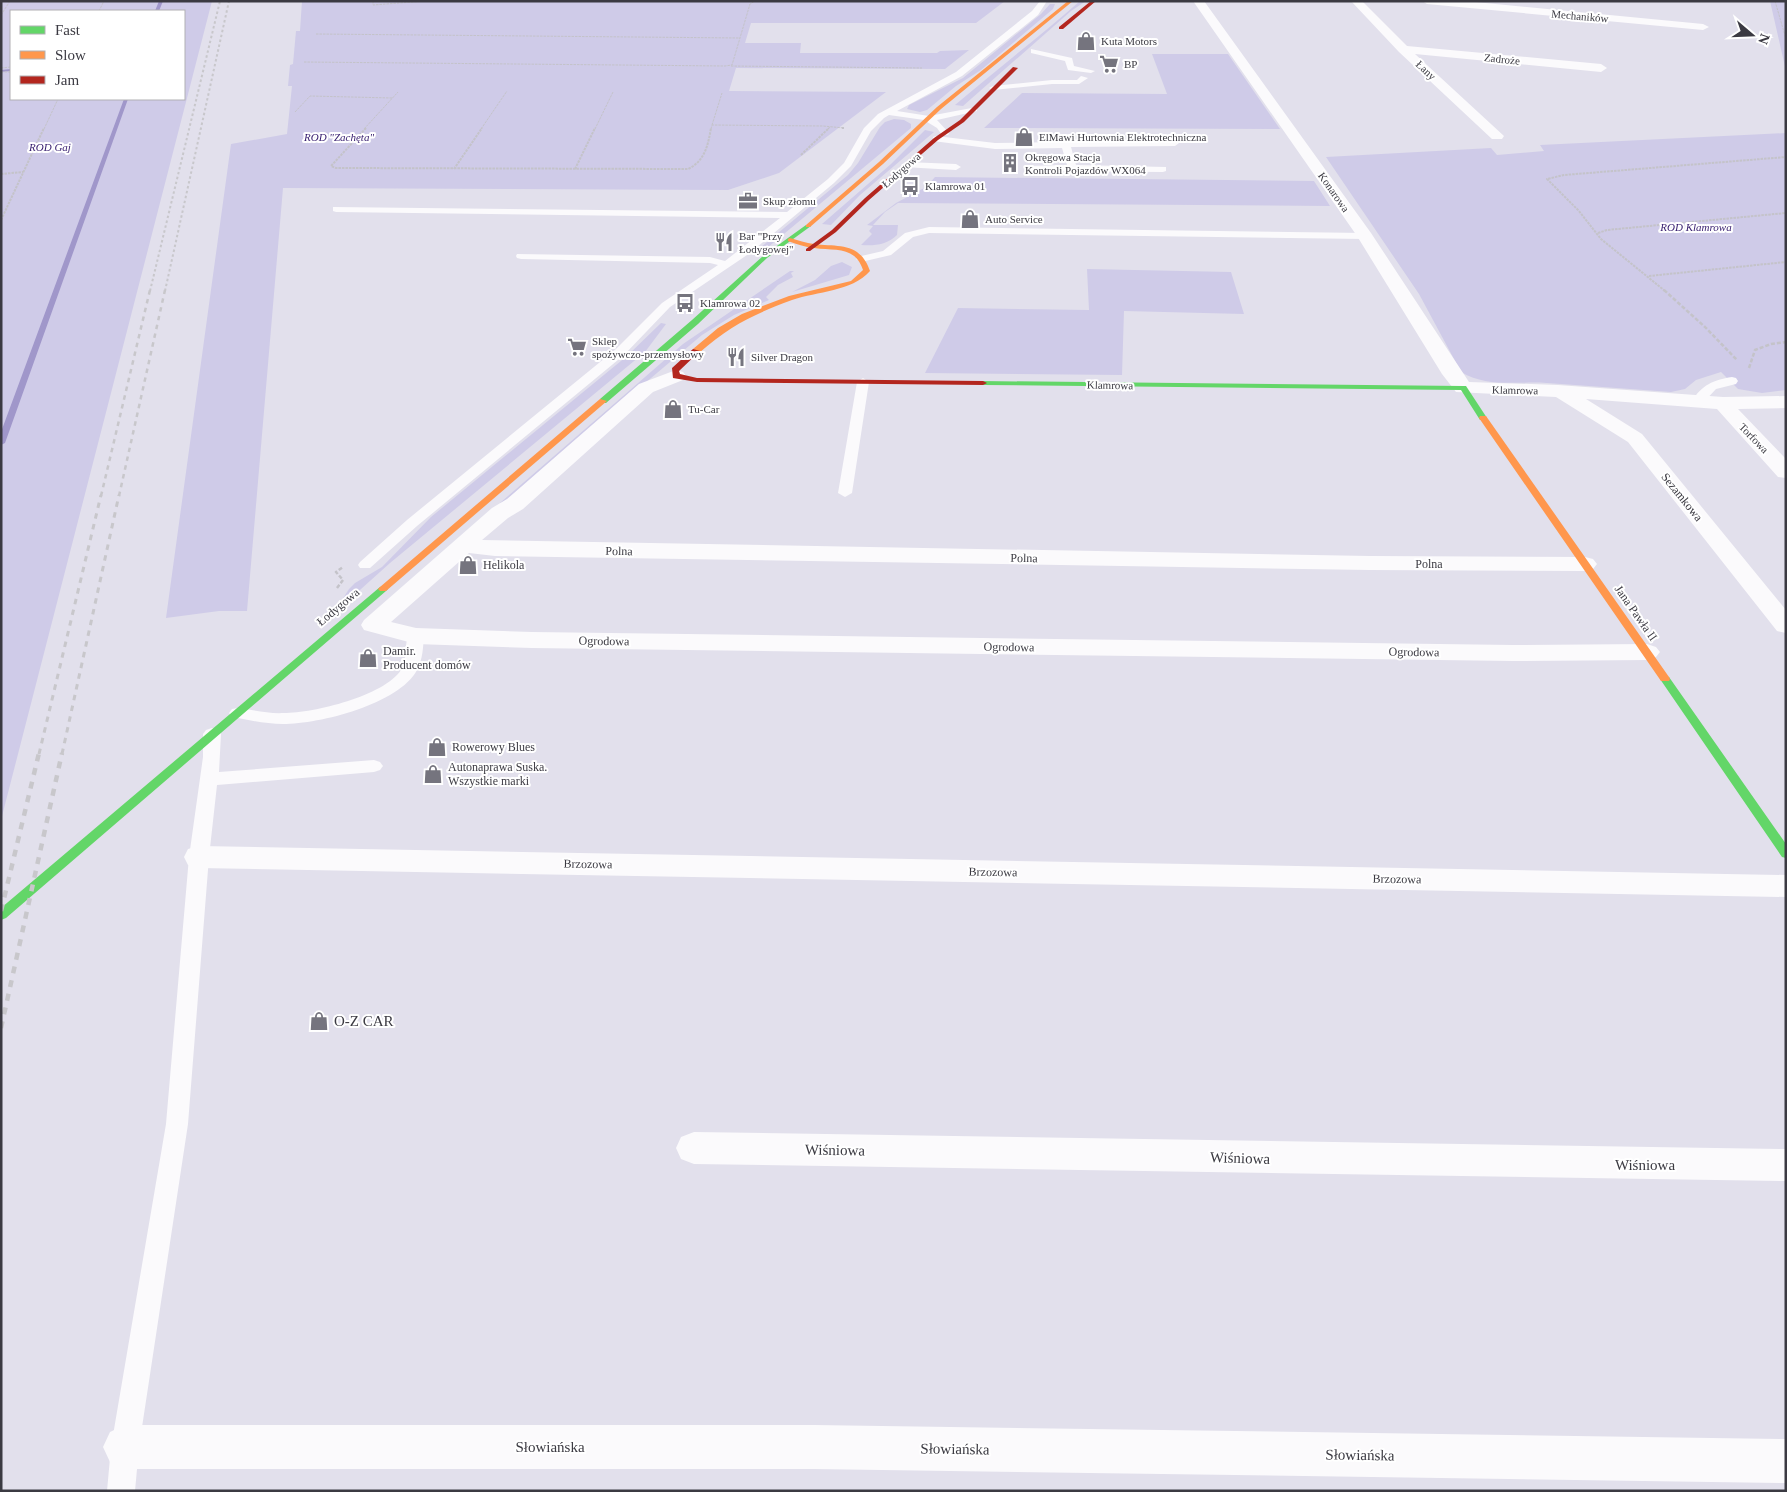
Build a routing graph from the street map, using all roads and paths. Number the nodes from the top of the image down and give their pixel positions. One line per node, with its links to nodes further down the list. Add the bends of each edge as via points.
1 (10, 1): 12 (path)
2 (373, 1): 3 (path, via 373,5)
3 (426, 1)
4 (755, 1): 16 (path, via 750,4)
5 (1044, 1): 35 (lane, via 1032,15 959,74)
6 (1071, 1): 36 (main road, Łodygowa)
7 (1094, 1): 14 (main road)
8 (1198, 1): 60 (street, Konarowa)
9 (1356, 1): 18 (street, Łany)
10 (1427, 1): 13 (street, Mechaników)
11 (1775, 1): 17 (path)
12 (1, 15)
13 (1703, 27)
14 (1055, 33)
15 (316, 34): 16 (path)
16 (740, 38): 21 (path, via 732,65)
17 (1786, 40)
18 (1403, 49): 23 (street, Zadroże); 41 (street, Łany)
19 (1032, 54): 24 (lane, via 1069,60 1071,68); 26 (main road, Łodygowa)
20 (304, 62): 21 (path)
21 (725, 66): 22 (path)
22 (928, 68)
23 (1601, 68)
24 (1091, 71)
25 (1094, 85): 26 (lane, via 1081,80)
26 (993, 88): 33 (main road, Łodygowa)
27 (507, 91): 50 (path)
28 (398, 92): 31 (path)
29 (613, 92): 51 (path)
30 (722, 93): 37 (path)
31 (393, 98): 34 (path, via 310,96); 50 (path, via 332,166)
32 (58, 100): 53 (path)
33 (974, 109): 36 (lane); 40 (main road, Łodygowa)
34 (295, 112)
35 (886, 112): 36 (lane); 57 (lane, via 867,130 843,170)
36 (928, 119): 40 (lane, via 942,126); 61 (main road, Łodygowa)
37 (712, 125): 38 (path); 51 (path, via 702,161 696,166)
38 (830, 126): 39 (path); 44 (path)
39 (840, 127)
40 (940, 136): 42 (lane, via 995,146); 46 (main road, Łodygowa)
41 (1497, 136)
42 (1065, 143): 43 (lane); 49 (lane)
43 (1175, 143)
44 (801, 155)
45 (1786, 157): 59 (path, via 1547,179)
46 (906, 165): 47 (lane); 62 (main road, Łodygowa)
47 (956, 167)
48 (1028, 168): 49 (lane)
49 (1072, 168): 52 (lane)
50 (454, 169): 51 (path)
51 (576, 169)
52 (1163, 169)
53 (24, 172): 54 (path); 58 (path)
54 (1, 174)
55 (336, 209): 57 (lane)
56 (1786, 213): 59 (path)
57 (791, 215): 67 (lane)
58 (1, 220)
59 (1598, 233): 68 (path, via 1601,239)
60 (1365, 236): 65 (lane, via 934,230 912,234 887,253); 76 (street, Konarowa)
61 (790, 240): 62 (main road); 70 (main road, Łodygowa)
62 (814, 246): 64 (main road, Łodygowa); 65 (main road, via 848,250 859,254)
63 (521, 256): 67 (lane, via 710,260)
64 (798, 257)
65 (861, 259): 73 (main road, via 867,265 867,271 859,279 776,303 731,323 678,366)
66 (1786, 262): 68 (path)
67 (726, 264): 85 (lane, via 666,305 612,359)
68 (1648, 276): 72 (path, via 1733,353)
69 (736, 299): 70 (main road, Łodygowa)
70 (695, 322): 89 (main road, Łodygowa)
71 (1786, 342): 72 (path, via 1755,350)
72 (1746, 372): 75 (path, via 1742,379)
73 (676, 376): 74 (main road, Klamrowa, via 697,380); 83 (street, via 646,388 515,504)
74 (863, 382): 76 (main road, Klamrowa); 82 (lane)
75 (1732, 382): 78 (lane, via 1706,388)
76 (1463, 388): 77 (street, Klamrowa); 84 (main road, Jana Pawła II)
77 (1558, 391): 78 (street, Klamrowa); 86 (street, Sezamkowa, via 1635,438)
78 (1698, 401): 80 (street, Klamrowa)
79 (1786, 402): 80 (street, Klamrowa)
80 (1723, 403): 81 (street, Torfowa)
81 (1786, 472)
82 (845, 493)
83 (464, 544): 84 (street, Polna, via 505,550); 87 (street, Ogrodowa, via 373,625)
84 (1585, 564): 88 (main road, Jana Pawła II)
85 (365, 565)
86 (1786, 626)
87 (416, 636): 88 (street, Ogrodowa, via 940,647); 89 (lane, via 408,672 395,686 367,700 310,717 282,719)
88 (1646, 652): 93 (main road, Jana Pawła II)
89 (238, 712): 90 (main road, Łodygowa)
90 (212, 734): 92 (lane); 96 (main road, Łodygowa)
91 (374, 766): 92 (lane)
92 (208, 780): 94 (lane)
93 (1786, 854)
94 (199, 857): 95 (street, Brzozowa); 99 (lane, via 176,1124)
95 (1786, 886)
96 (1, 915)
97 (694, 1148): 98 (street, Wiśniowa)
98 (1786, 1165)
99 (125, 1447): 100 (street, Słowiańska, via 814,1447); 101 (lane)
100 (1786, 1461)
101 (121, 1491)

